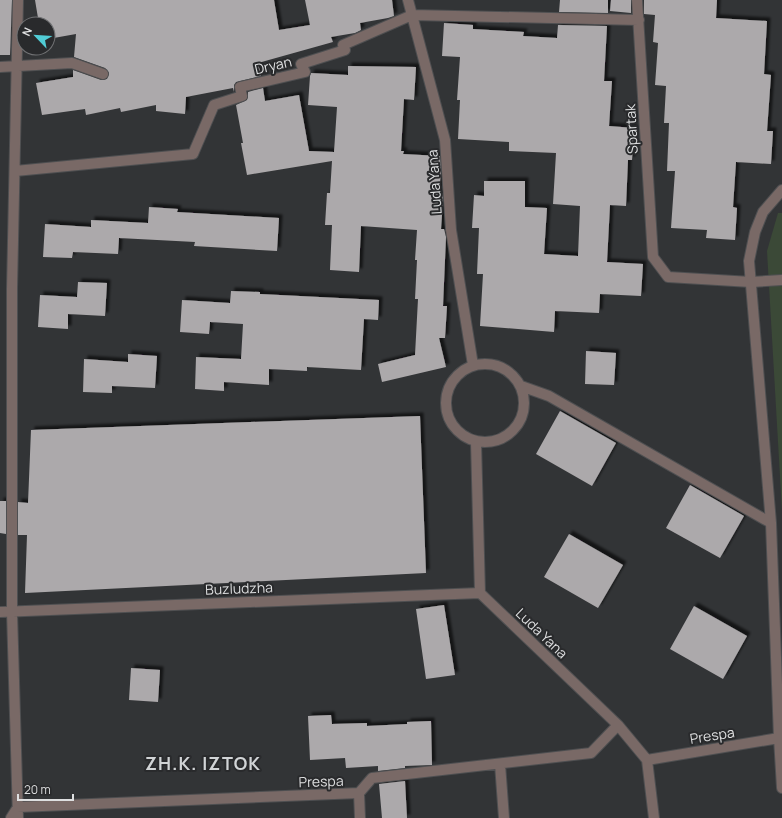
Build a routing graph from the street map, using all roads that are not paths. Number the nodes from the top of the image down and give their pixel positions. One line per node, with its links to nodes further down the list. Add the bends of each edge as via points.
1 (18, 0): 7 (street)
2 (408, 0): 4 (street, Luda Yana)
3 (637, 0): 5 (street, Spartak)
4 (412, 15): 5 (street, Dryan); 9 (street, Dryan, via 343,45 345,50 300,64 305,72 240,87 242,96 214,105 193,154); 13 (street, Luda Yana, via 445,140 451,230)
5 (638, 20): 12 (street, Spartak, via 653,257 668,277)
6 (0, 66): 7 (street)
7 (17, 67): 8 (street, via 72,63); 9 (street)
8 (103, 74)
9 (15, 171): 19 (street, via 12,289)
10 (782, 190): 12 (street, via 763,212 755,232 749,261)
11 (782, 280): 12 (street)
12 (751, 282): 16 (street)
13 (473, 365): 14 (street, via 487,363 501,367 513,375); 15 (street, via 455,376 446,394 446,415 457,433)
14 (521, 386): 15 (street, via 525,404 520,421 509,435 493,442); 16 (street, via 548,396)
15 (476, 442): 17 (street)
16 (771, 523): 21 (street)
17 (480, 592): 19 (street, Buzludzha); 20 (street, Luda Yana)
18 (0, 612): 19 (street, Buzludzha)
19 (12, 612): 26 (street)
20 (618, 726): 22 (street, Luda Yana); 23 (street, Prespa, via 591,753)
21 (780, 739): 22 (street, Prespa); 24 (street)
22 (647, 760): 31 (street)
23 (500, 764): 25 (street, Prespa, via 372,778); 30 (street)
24 (782, 788)
25 (359, 793): 26 (street, Prespa); 29 (street)
26 (18, 807): 27 (street); 28 (street)
27 (11, 818)
28 (18, 818)
29 (360, 818)
30 (504, 818)
31 (654, 818)

